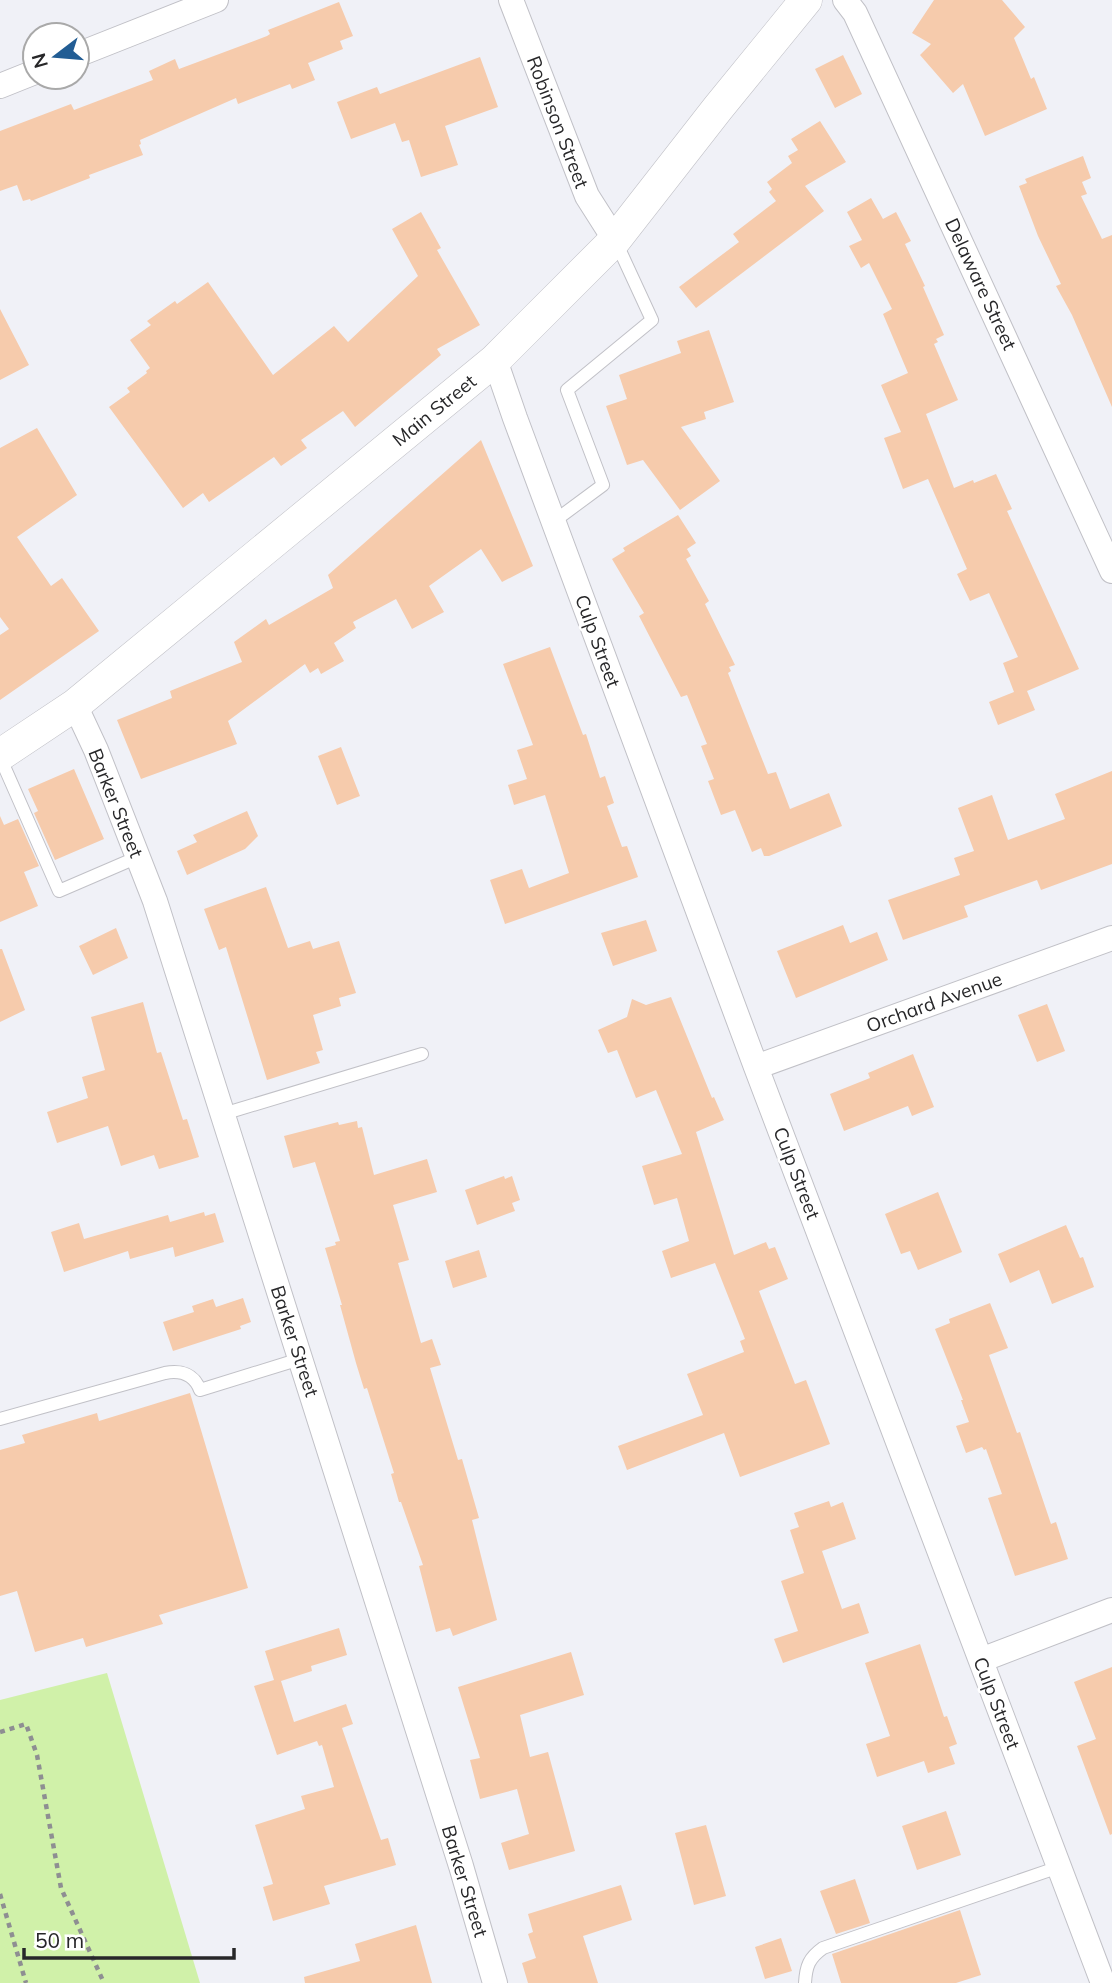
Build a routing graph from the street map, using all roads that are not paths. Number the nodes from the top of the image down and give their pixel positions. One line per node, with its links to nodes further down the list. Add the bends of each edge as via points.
1 (216, 0): 5 (street)
2 (511, 0): 8 (street, Robinson Street, via 587,196)
3 (806, 0): 8 (street, Main Street)
4 (845, 0): 11 (street, Delaware Street, via 856,12)
5 (91, 49)
6 (21, 78): 7 (street)
7 (0, 86)
8 (615, 240): 9 (street, Main Street); 10 (lane, via 652,320 567,390 603,485)
9 (495, 360): 10 (street, Culp Street); 12 (street, Main Street)
10 (553, 522): 17 (street, Culp Street)
11 (1112, 571)
12 (75, 705): 13 (street, Main Street); 14 (street, Barker Street)
13 (0, 756): 14 (lane, via 60,891)
14 (138, 857): 18 (street, Barker Street)
15 (1112, 938): 17 (street, Orchard Avenue)
16 (422, 1054): 18 (lane)
17 (757, 1067): 22 (street, Culp Street)
18 (223, 1114): 19 (street, Barker Street)
19 (300, 1359): 20 (lane, via 200,1390 188,1374 165,1373); 24 (street, Barker Street)
20 (0, 1419)
21 (1112, 1610): 22 (street)
22 (981, 1660): 23 (street, Culp Street)
23 (1059, 1867): 25 (lane, via 823,1948 806,1967); 26 (street, Culp Street)
24 (495, 1983)
25 (805, 1983)
26 (1103, 1983)

